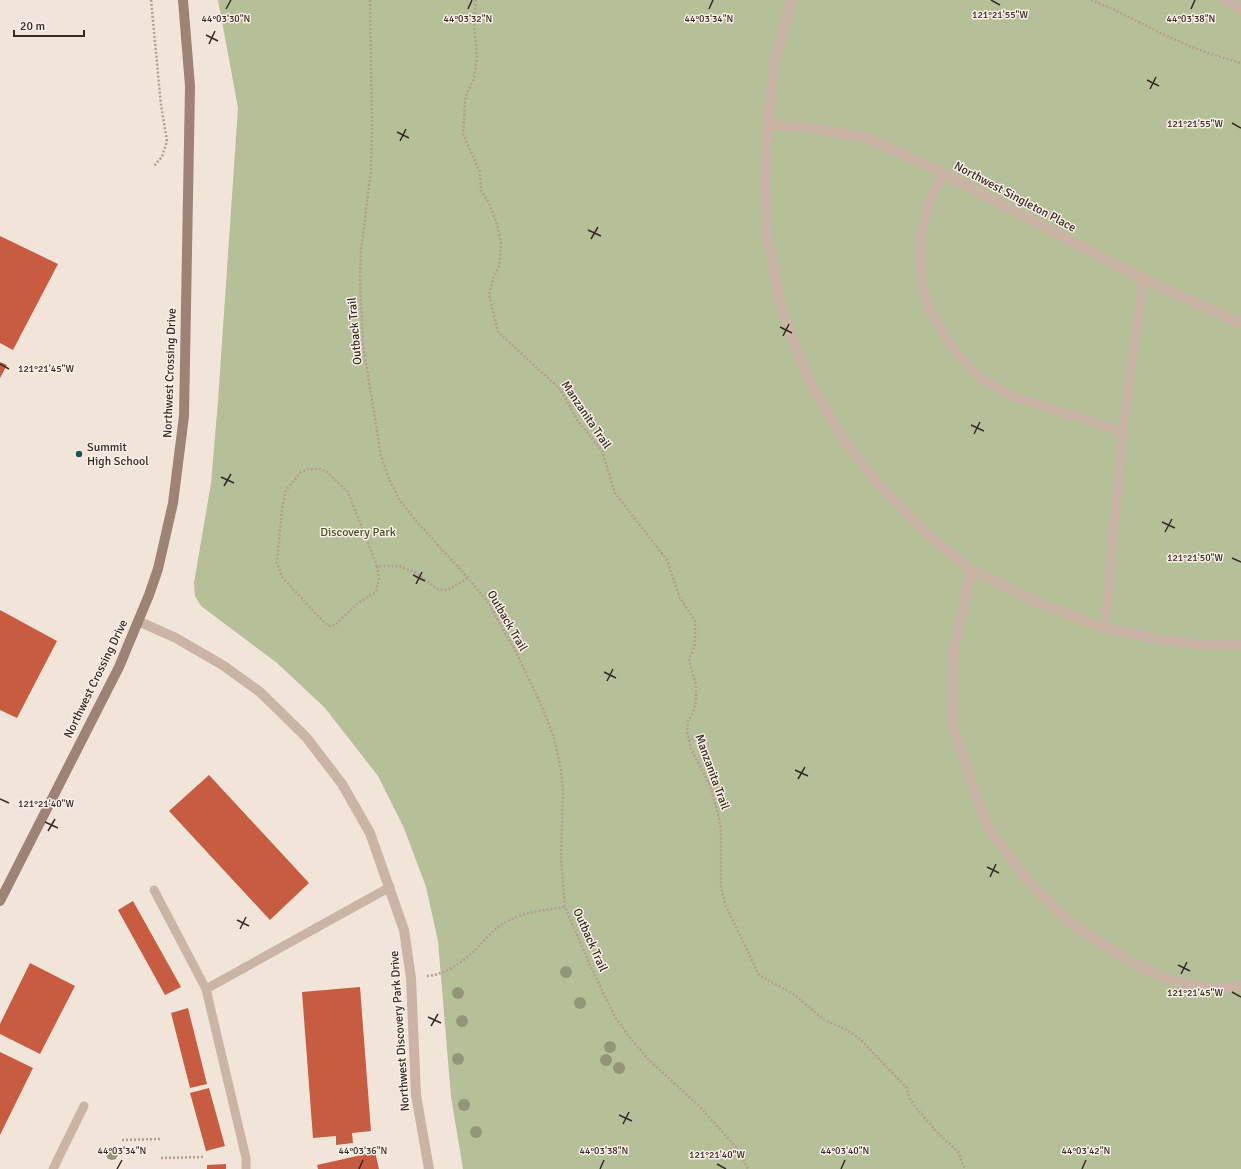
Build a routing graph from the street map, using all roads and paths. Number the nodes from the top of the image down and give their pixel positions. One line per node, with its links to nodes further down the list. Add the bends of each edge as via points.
1 (151, 0): 11 (path, via 161,105 169,141 162,157)
2 (183, 0): 19 (street, Northwest Crossing Drive, via 190,86 184,416 173,503 158,570)
3 (370, 0): 18 (path, Outback Trail, via 371,170 360,283 363,344 381,456 399,499)
4 (476, 0): 38 (path, Manzanita Trail, via 474,21 477,57 474,79 466,93 463,134 480,172 481,190 497,224 501,244 499,266 489,295 498,332 561,390 577,420 602,451 615,494 667,560 680,598 695,621 695,644 690,660 696,685 696,701 688,721 688,730 691,749 711,788 718,814 721,830 721,888 726,906 759,975 795,994 824,1020 860,1039 906,1087 914,1105 959,1153)
5 (792, 0): 10 (street, via 774,63)
6 (1091, 0): 9 (path, via 1182,43)
7 (1224, 0): 8 (street)
8 (1241, 9)
9 (1241, 63)
10 (768, 125): 12 (street, Northwest Singleton Place, via 804,127 868,138); 17 (street, via 764,183 768,240 782,310 807,377 842,437 877,484 923,530)
11 (154, 166)
12 (943, 173): 13 (street, Northwest Singleton Place); 15 (lane, via 929,203 922,234 923,289 930,310 956,352 979,377 1009,395)
13 (1143, 279): 14 (street, Northwest Singleton Place); 15 (lane)
14 (1241, 323)
15 (1123, 432): 20 (lane)
16 (377, 566): 16 (path, via 348,492 322,469 301,472 286,490 282,509 277,563 282,578 328,626 335,625 358,603 376,592 380,579); 18 (path, via 399,566 417,573 437,590 447,590)
17 (971, 570): 20 (street, via 1039,603); 27 (street, via 954,651 953,727 987,828 1029,882 1070,922 1128,961 1169,980 1215,989)
18 (468, 578): 25 (path, Outback Trail, via 489,604 516,652 543,708 554,738 563,792 561,857)
19 (138, 621): 22 (street, Northwest Discovery Park Drive, via 176,638 224,666 260,692 306,737 346,790 370,834); 24 (street, Northwest Crossing Drive, via 119,667)
20 (1105, 628): 21 (street, via 1157,639 1204,645)
21 (1241, 645)
22 (390, 887): 26 (street, Northwest Discovery Park Drive, via 404,930); 28 (lane)
23 (154, 890): 28 (lane)
24 (0, 901)
25 (565, 906): 26 (path, via 519,916 505,922 457,964 436,976); 37 (path, Outback Trail, via 615,1016 631,1039 648,1059 699,1106 736,1147)
26 (411, 978): 36 (street, Northwest Discovery Park Drive, via 416,1095)
27 (1241, 986)
28 (206, 989): 35 (lane, via 246,1158)
29 (84, 1106): 34 (lane)
30 (160, 1139): 31 (path)
31 (122, 1140)
32 (205, 1157): 33 (path)
33 (161, 1158)
34 (53, 1169)
35 (246, 1169)
36 (428, 1169)
37 (748, 1169)
38 (966, 1169)

